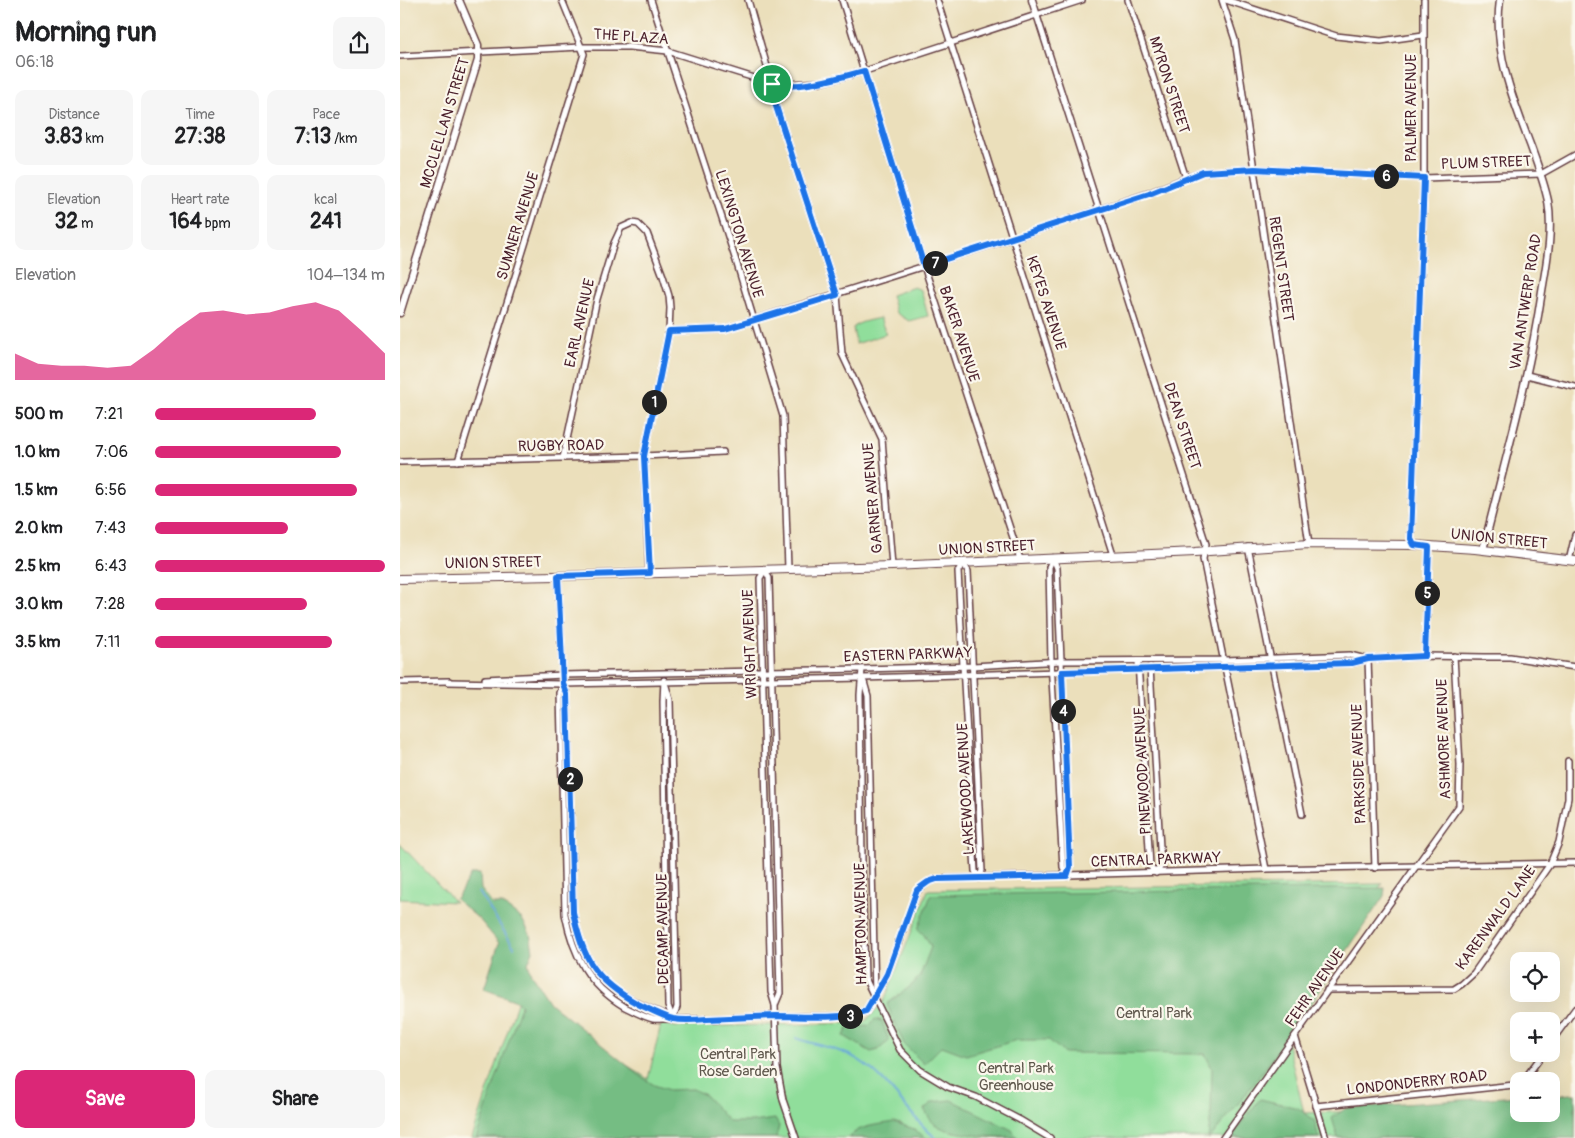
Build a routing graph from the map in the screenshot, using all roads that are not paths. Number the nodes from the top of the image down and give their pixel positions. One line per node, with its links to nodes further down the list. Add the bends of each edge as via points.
1 (459, 0): 18 (street, MCCLELLAN STREET)
2 (562, 0): 16 (street, SUMNER AVENUE)
3 (650, 0): 17 (street, LEXINGTON AVENUE)
4 (748, 0): 21 (street, GARNER AVENUE)
5 (842, 0): 20 (street, BAKER AVENUE)
6 (937, 0): 15 (street, KEYES AVENUE)
7 (1032, 0): 13 (street, DEAN STREET)
8 (1082, 0): 13 (street, THE PLAZA)
9 (1128, 0): 25 (street, MYRON STREET)
10 (1224, 0): 14 (street, via 1336,36 1381,41); 23 (street, REGENT STREET, via 1235,40)
11 (1424, 0): 14 (street, PALMER AVENUE)
12 (1500, 0): 24 (street, VAN ANTWERP ROAD, via 1498,17 1502,58)
13 (1037, 16): 15 (street, THE PLAZA); 27 (street, DEAN STREET)
14 (1423, 35): 26 (street, PALMER AVENUE)
15 (951, 44): 20 (street, THE PLAZA); 28 (street, KEYES AVENUE)
16 (581, 47): 17 (street, THE PLAZA); 18 (street, THE PLAZA); 39 (street, SUMNER AVENUE, via 584,54)
17 (668, 51): 21 (street, THE PLAZA); 32 (street, LEXINGTON AVENUE)
18 (479, 52): 19 (street, THE PLAZA); 31 (street, MCCLELLAN STREET)
19 (400, 56)
20 (864, 71): 21 (street, THE PLAZA, via 822,82); 29 (street, BAKER AVENUE)
21 (772, 84): 30 (street, GARNER AVENUE, via 774,100)
22 (1575, 155): 24 (street, PLUM STREET)
23 (1255, 169): 25 (street, PLUM STREET, via 1203,172); 26 (street, PLUM STREET); 42 (street, REGENT STREET)
24 (1540, 174): 26 (street, PLUM STREET); 34 (street, VAN ANTWERP ROAD, via 1548,201 1549,246)
25 (1186, 178): 27 (street, PLUM STREET, via 1149,194)
26 (1424, 178): 43 (street, PALMER AVENUE, via 1413,457 1411,539)
27 (1100, 209): 28 (street, PLUM STREET); 47 (street, DEAN STREET, via 1206,544)
28 (1012, 238): 29 (street, PLUM STREET); 48 (street, KEYES AVENUE)
29 (924, 266): 30 (street, PLUM STREET); 50 (street, BAKER AVENUE)
30 (837, 295): 32 (street, PLUM STREET); 53 (street, GARNER AVENUE, via 842,354 882,439)
31 (400, 312)
32 (753, 320): 33 (street, PLUM STREET, via 725,329); 54 (street, LEXINGTON AVENUE, via 782,416)
33 (669, 331): 37 (street); 38 (street, EARL AVENUE, via 669,296 648,235 638,224 632,223 621,228 614,243 597,299)
34 (1527, 375): 35 (street); 46 (street, VAN ANTWERP ROAD)
35 (1575, 387)
36 (723, 452): 37 (street, RUGBY ROAD)
37 (644, 456): 38 (street, RUGBY ROAD); 56 (street)
38 (563, 458): 39 (street, RUGBY ROAD)
39 (458, 461): 40 (street, RUGBY ROAD)
40 (400, 462)
41 (1575, 535): 51 (street)
42 (1309, 544): 43 (main road, UNION STREET); 44 (main road, UNION STREET)
43 (1414, 545): 45 (main road, UNION STREET)
44 (1248, 547): 47 (main road, UNION STREET); 63 (street)
45 (1429, 547): 46 (main road, UNION STREET); 61 (street)
46 (1483, 550): 51 (main road, UNION STREET)
47 (1204, 551): 48 (main road, UNION STREET); 65 (street, DEAN STREET, via 1203,560)
48 (1114, 555): 49 (main road, UNION STREET)
49 (1053, 558): 50 (main road, UNION STREET); 66 (street, via 1057,568); 69 (street, via 1049,568)
50 (1020, 560): 52 (main road, UNION STREET)
51 (1572, 561)
52 (963, 563): 53 (main road, UNION STREET); 59 (street, LAKEWOOD AVENUE, via 958,571); 60 (street, LAKEWOOD AVENUE, via 968,571)
53 (892, 566): 54 (main road, UNION STREET)
54 (788, 569): 55 (main road, UNION STREET)
55 (765, 570): 56 (main road, UNION STREET); 78 (street, WRIGHT AVENUE, via 760,578); 79 (street, WRIGHT AVENUE, via 770,578)
56 (650, 573): 57 (main road, UNION STREET)
57 (558, 576): 58 (main road, UNION STREET); 85 (street, CENTRAL PARKWAY)
58 (400, 579)
59 (961, 614): 60 (street); 70 (street, LAKEWOOD AVENUE)
60 (970, 614): 71 (street, LAKEWOOD AVENUE)
61 (1425, 656): 62 (street, EASTERN PARKWAY); 64 (street, EASTERN PARKWAY)
62 (1454, 656): 74 (street, EASTERN PARKWAY, via 1510,657); 97 (street, ASHMORE AVENUE, via 1459,806)
63 (1271, 658): 64 (street, EASTERN PARKWAY, via 1350,655); 65 (street, EASTERN PARKWAY); 72 (street)
64 (1368, 659): 72 (street, EASTERN PARKWAY, via 1352,663); 98 (street, PARKSIDE AVENUE)
65 (1225, 660): 68 (street, EASTERN PARKWAY); 73 (street, DEAN STREET)
66 (1061, 661): 67 (street, EASTERN PARKWAY); 69 (street, EASTERN PARKWAY); 81 (street)
67 (1138, 661): 68 (street, EASTERN PARKWAY); 76 (street, PINEWOOD AVENUE)
68 (1150, 661): 77 (street, PINEWOOD AVENUE)
69 (1052, 662): 71 (street, EASTERN PARKWAY); 80 (street)
70 (962, 666): 71 (street, EASTERN PARKWAY); 75 (street, EASTERN PARKWAY); 83 (street, LAKEWOOD AVENUE)
71 (973, 666): 84 (street, LAKEWOOD AVENUE)
72 (1273, 666): 73 (street, EASTERN PARKWAY); 94 (street)
73 (1226, 667): 77 (street, EASTERN PARKWAY); 99 (street, DEAN STREET)
74 (1575, 667)
75 (862, 669): 79 (street, EASTERN PARKWAY); 86 (street, HAMPTON AVENUE)
76 (1139, 670): 77 (street, EASTERN PARKWAY); 81 (street, EASTERN PARKWAY); 100 (street, PINEWOOD AVENUE, via 1150,866)
77 (1150, 670): 100 (street, PINEWOOD AVENUE, via 1161,866)
78 (763, 671): 79 (street, EASTERN PARKWAY); 82 (street, EASTERN PARKWAY); 87 (street, WRIGHT AVENUE)
79 (772, 671): 88 (street, WRIGHT AVENUE)
80 (1052, 672): 81 (street, EASTERN PARKWAY); 84 (street, EASTERN PARKWAY); 101 (street, via 1063,867)
81 (1062, 672): 101 (street, via 1070,867)
82 (664, 674): 85 (street, EASTERN PARKWAY); 91 (street, DECAMP AVENUE)
83 (963, 674): 84 (street, EASTERN PARKWAY); 86 (street, EASTERN PARKWAY); 102 (street, LAKEWOOD AVENUE, via 975,871)
84 (973, 674): 102 (street, LAKEWOOD AVENUE, via 982,871)
85 (563, 675): 90 (street, EASTERN PARKWAY); 92 (street, CENTRAL PARKWAY)
86 (863, 678): 88 (street, EASTERN PARKWAY); 104 (street, HAMPTON AVENUE, via 868,696); 104 (street, HAMPTON AVENUE, via 860,695 865,978)
87 (763, 679): 88 (street, EASTERN PARKWAY); 91 (street, EASTERN PARKWAY); 105 (street, WRIGHT AVENUE, via 771,992)
88 (772, 679): 105 (street, WRIGHT AVENUE, via 780,993)
89 (400, 682): 90 (street, EASTERN PARKWAY)
90 (448, 682): 92 (street, EASTERN PARKWAY)
91 (664, 682): 92 (street, EASTERN PARKWAY); 108 (street, DECAMP AVENUE, via 668,1006)
92 (563, 684): 108 (street, CENTRAL PARKWAY, via 567,694 573,912 582,950 606,983 644,1007); 108 (street, CENTRAL PARKWAY, via 560,693 565,914 569,936 589,976 614,1000 653,1019)
93 (1568, 762): 96 (street, KARENWALD LANE, via 1568,798 1559,842)
94 (1302, 814)
95 (1575, 863): 96 (street, CENTRAL PARKWAY)
96 (1550, 864): 97 (street, CENTRAL PARKWAY); 103 (street, KARENWALD LANE, via 1474,973 1454,989)
97 (1415, 866): 98 (street, CENTRAL PARKWAY); 103 (street, FEHR AVENUE)
98 (1375, 868): 99 (street, CENTRAL PARKWAY)
99 (1266, 869): 100 (street, CENTRAL PARKWAY)
100 (1156, 873): 101 (street, CENTRAL PARKWAY)
101 (1067, 876): 102 (street, CENTRAL PARKWAY)
102 (979, 878): 104 (street, CENTRAL PARKWAY, via 937,879 917,890)
103 (1327, 990): 110 (street, FEHR AVENUE)
104 (875, 998): 107 (street, CENTRAL PARKWAY, via 866,1011 852,1016); 114 (street, via 900,1050 920,1070)
105 (775, 1005): 107 (street, WRIGHT AVENUE)
106 (1575, 1009): 109 (street)
107 (775, 1016): 108 (street, CENTRAL PARKWAY); 113 (street, WRIGHT AVENUE, via 779,1080)
108 (673, 1019)
109 (1560, 1030)
110 (1294, 1036): 112 (street, FEHR AVENUE); 115 (street)
111 (1510, 1085): 112 (street, LONDONDERRY ROAD)
112 (1316, 1106): 116 (street, FEHR AVENUE)
113 (796, 1138)
114 (1050, 1138)
115 (1223, 1138)
116 (1326, 1138)

